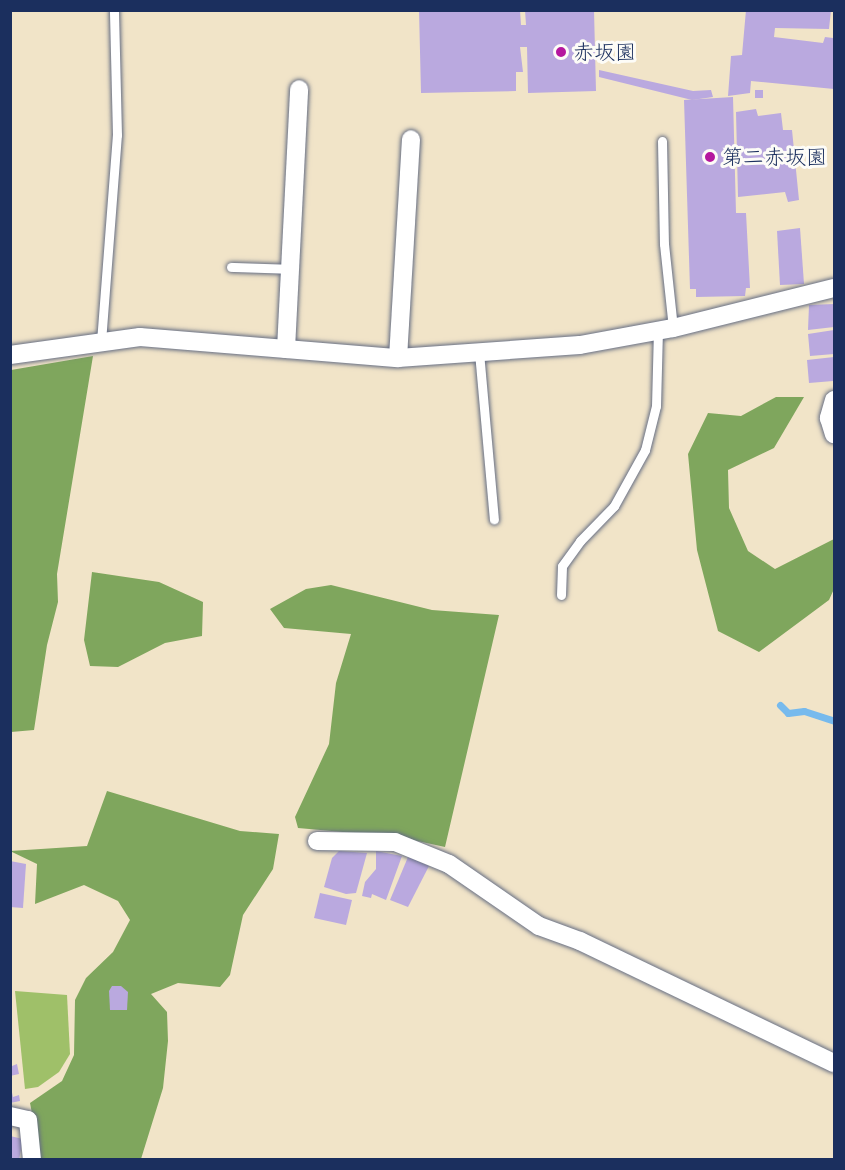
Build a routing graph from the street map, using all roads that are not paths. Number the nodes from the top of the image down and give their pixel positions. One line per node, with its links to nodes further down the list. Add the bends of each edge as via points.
1 (114, 10): 9 (lane, via 117,135)
2 (299, 89): 6 (street)
3 (411, 139): 13 (street)
4 (662, 141): 8 (lane)
5 (231, 267): 6 (lane)
6 (290, 269): 10 (street)
7 (834, 288): 8 (street)
8 (666, 329): 11 (street, via 580,345); 17 (lane, via 656,406 645,450 614,506 562,566)
9 (101, 342): 10 (street, via 140,337); 12 (street)
10 (285, 349): 13 (street)
11 (479, 352): 13 (street); 16 (lane)
12 (10, 355)
13 (398, 358)
14 (834, 400): 15 (street, via 829,418)
15 (834, 434)
16 (494, 519)
17 (561, 595)
18 (317, 841): 19 (street, via 395,842 449,864 539,926 580,941)
19 (834, 1064)
20 (10, 1116): 21 (street, via 28,1120)
21 (32, 1160)

